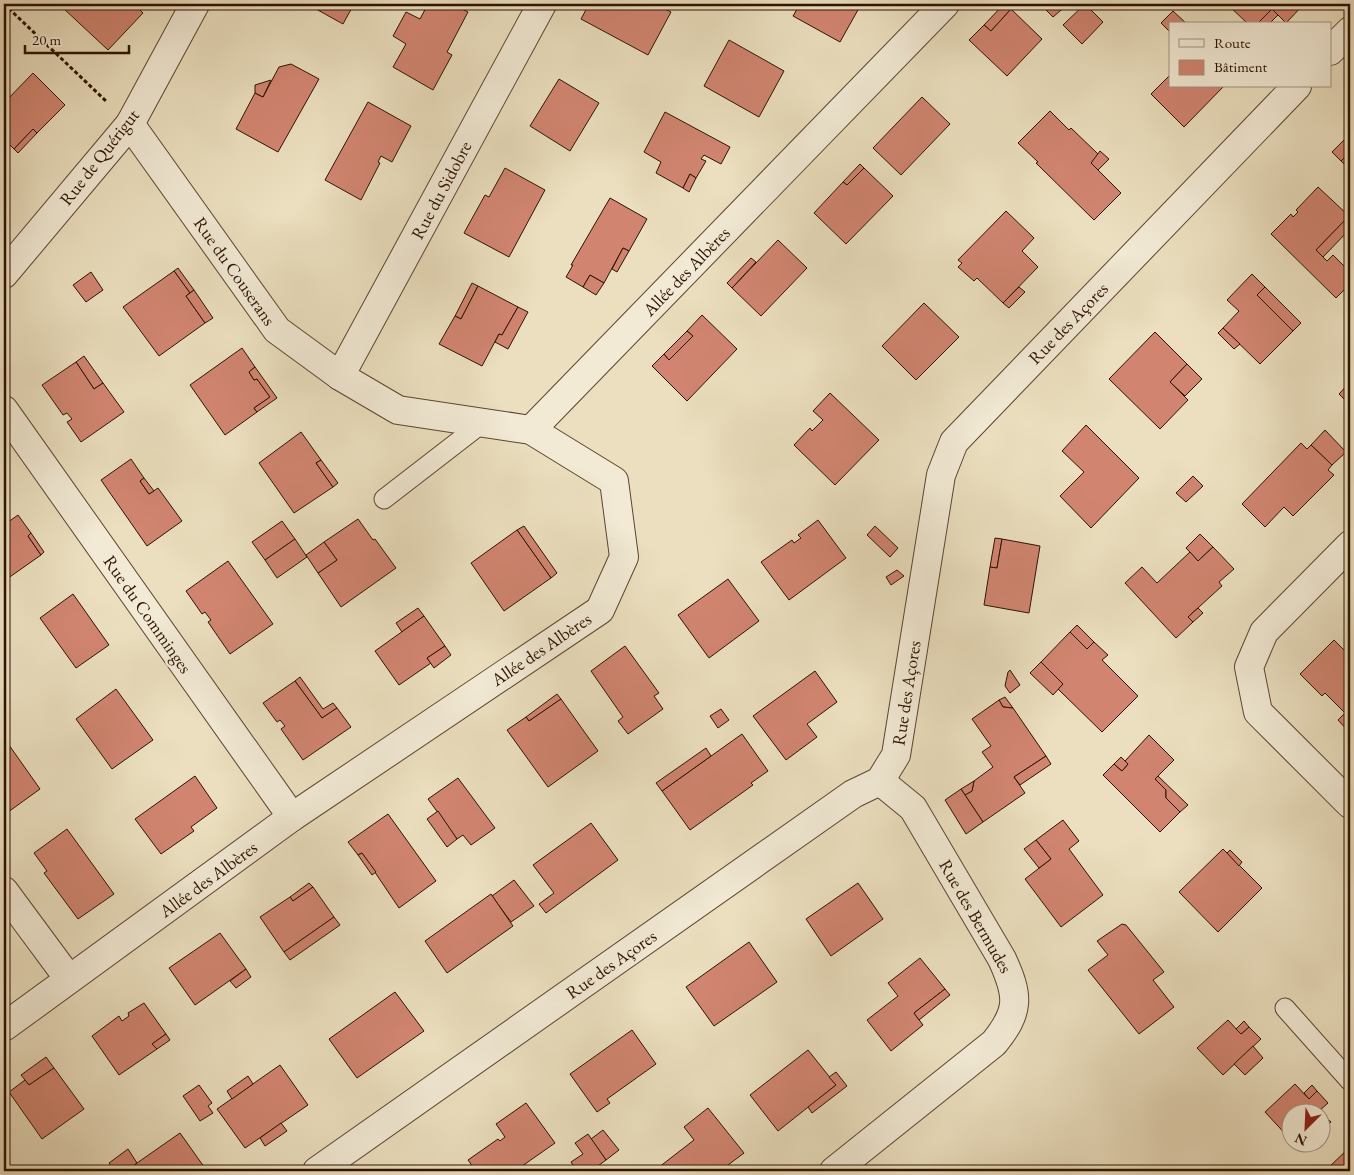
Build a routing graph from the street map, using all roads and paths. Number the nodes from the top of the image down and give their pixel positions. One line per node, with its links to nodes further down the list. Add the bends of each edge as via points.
1 (4, 4): 8 (path)
2 (195, 4): 8 (street, Rue de Quérigut)
3 (542, 4): 10 (street, Rue du Sidobre)
4 (945, 4): 13 (street, Allée des Albères)
5 (1350, 31): 6 (street)
6 (1332, 50)
7 (1295, 88): 16 (street, Rue des Açores, via 954,442 941,474 896,755)
8 (130, 124): 9 (street, Rue de Quérigut); 10 (street, Rue du Couserans, via 277,330)
9 (4, 274)
10 (340, 376): 12 (street, Rue du Couserans, via 398,410)
11 (4, 410): 18 (street, Rue du Comminges)
12 (481, 424): 13 (street, Rue du Couserans); 14 (lane)
13 (531, 430): 18 (street, Allée des Albères, via 614,481 624,557 600,610)
14 (384, 499)
15 (1350, 544): 17 (street, via 1264,632 1249,667 1258,712)
16 (880, 781): 24 (street, Rue des Açores, via 853,794); 25 (street, Rue des Bermudes, via 913,808 1002,959 1013,982 1014,1008 1008,1026 994,1043)
17 (1350, 804)
18 (292, 817): 20 (street, Allée des Albères)
19 (4, 890): 20 (street)
20 (69, 980): 22 (street, Allée des Albères)
21 (1285, 1008): 23 (lane)
22 (4, 1027)
23 (1350, 1080)
24 (316, 1171)
25 (834, 1171)

